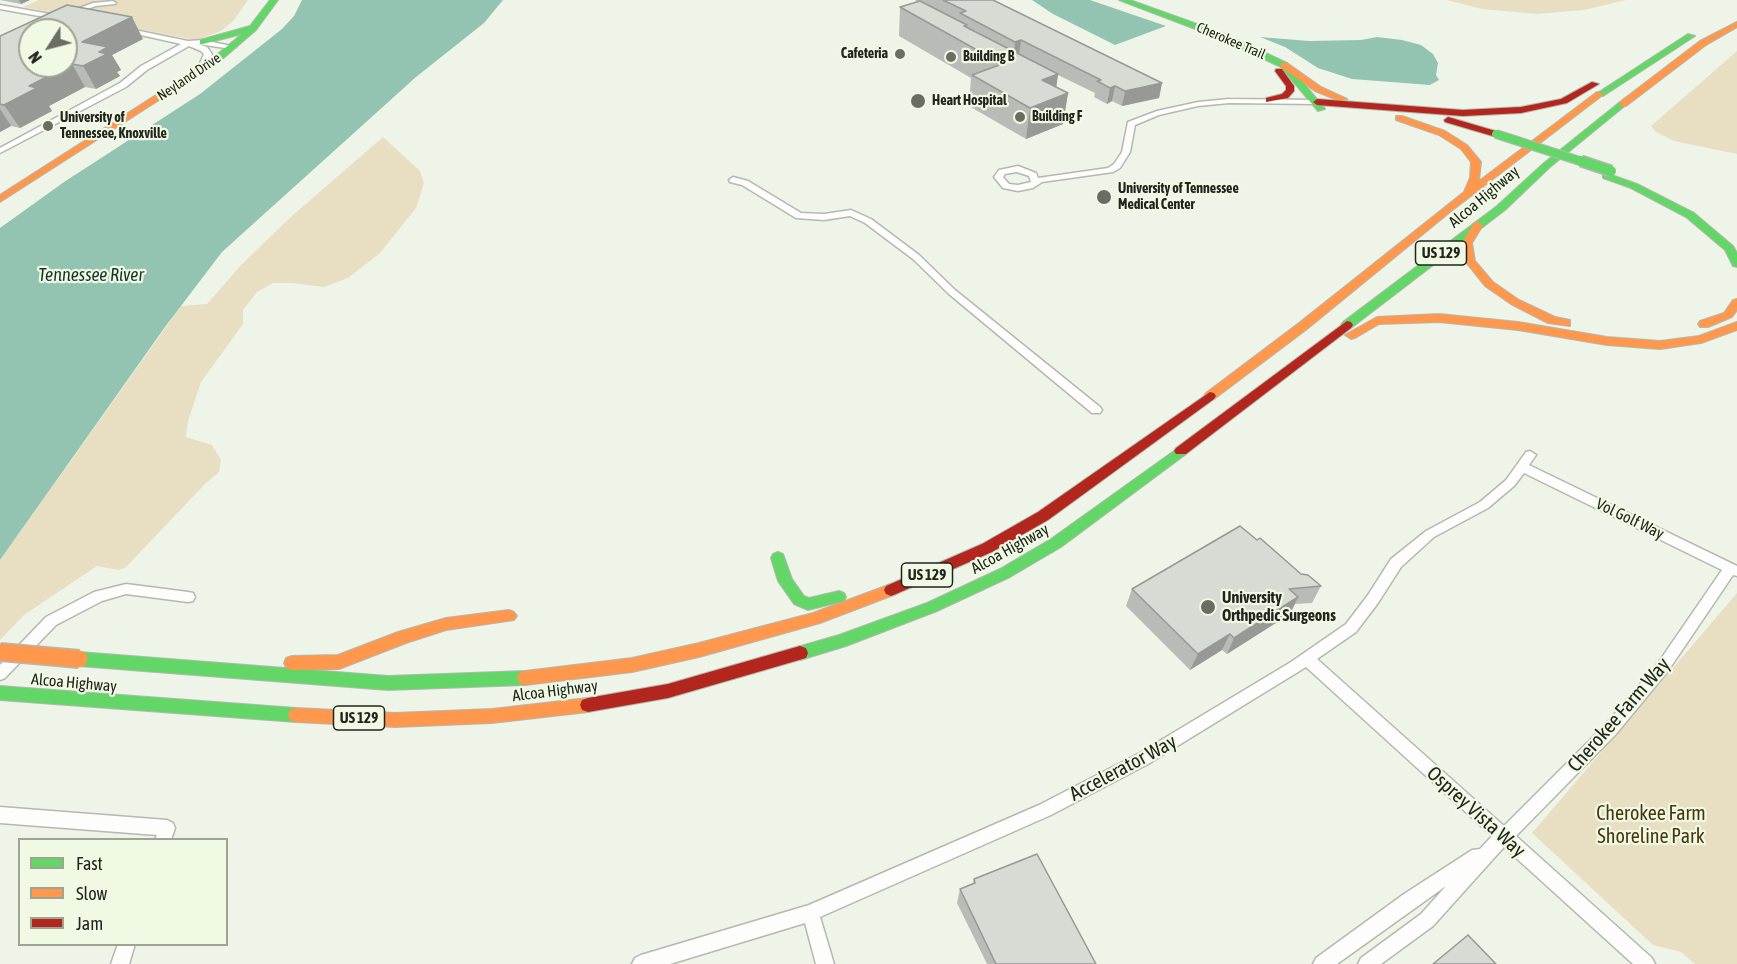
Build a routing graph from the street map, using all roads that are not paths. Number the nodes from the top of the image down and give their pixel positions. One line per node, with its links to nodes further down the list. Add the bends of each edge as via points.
1 (274, 0): 13 (main road, Neyland Drive)
2 (1123, 0): 18 (main road, Cherokee Trail)
3 (93, 2): 4 (street); 8 (street)
4 (112, 3)
5 (0, 8): 7 (street)
6 (1737, 9): 16 (main road, Alcoa Highway / US 129)
7 (16, 10): 9 (street); 10 (street)
8 (63, 16)
9 (0, 17)
10 (62, 18)
11 (1737, 24): 33 (main road, Alcoa Highway / US 129, via 1703,43 1621,105)
12 (113, 28): 15 (street)
13 (253, 28): 14 (main road); 17 (main road, Neyland Drive)
14 (203, 42): 15 (street); 17 (street)
15 (188, 43): 20 (street, via 208,54); 27 (street, via 144,68 122,86)
16 (1680, 43): 22 (main road, via 1650,54 1576,96 1541,108 1463,113); 31 (main road, Alcoa Highway / US 129, via 1595,98)
17 (232, 47): 20 (main road, Neyland Drive)
18 (1253, 49): 19 (main road, Cherokee Trail); 21 (main road, via 1273,64 1290,86 1287,95)
19 (1284, 65): 22 (main road, via 1318,88); 23 (main road, Cherokee Trail)
20 (201, 70): 32 (main road, Neyland Drive)
21 (1269, 100): 23 (street); 25 (street, via 1198,104 1147,116 1131,124)
22 (1361, 105): 23 (main road); 26 (main road, via 1435,116)
23 (1319, 106): 24 (main road); 25 (street, via 1196,112)
24 (1346, 110): 26 (main road, via 1435,120); 31 (main road, via 1419,123 1464,147 1476,162)
25 (1131, 128): 29 (street, via 1126,152 1106,171)
26 (1494, 136): 28 (main road, bridge)
27 (0, 151)
28 (1609, 174): 34 (main road, via 1640,182 1691,207); 35 (main road, via 1690,214 1729,248)
29 (1034, 178)
30 (733, 180): 38 (street, via 745,183 799,216 824,218 851,213 868,221)
31 (1468, 194): 41 (main road, Alcoa Highway / US 129, via 1303,326)
32 (0, 199)
33 (1479, 224): 36 (main road, via 1467,243 1470,261 1489,284 1552,320 1601,331 1650,335 1688,329 1728,315); 39 (main road, Alcoa Highway / US 129)
34 (1737, 243)
35 (1737, 264)
36 (1737, 302)
37 (1737, 326): 39 (main road, via 1701,339 1659,345 1439,318 1377,321 1326,349)
38 (1096, 410)
39 (1214, 426): 52 (main road, Alcoa Highway / US 129, via 1056,543 1005,573 932,607 841,640 668,691 492,716 394,720)
40 (1526, 461): 45 (street, Vol Golf Way); 49 (street, Accelerator Way, via 1510,483 1484,505 1430,534 1396,563 1351,627)
41 (1116, 464): 42 (main road); 50 (main road, Alcoa Highway / US 129, via 1043,516 987,548 915,581 814,619 632,665 520,679 388,683)
42 (1009, 519)
43 (960, 545): 44 (main road, via 908,571 839,597 808,604 799,600 785,581)
44 (778, 558)
45 (1734, 570): 55 (street, Cherokee Farm Way, via 1663,667 1611,729)
46 (188, 597): 51 (street, via 126,589 99,596 51,621)
47 (509, 616): 50 (main road, via 446,624 339,662 290,663 160,654)
48 (0, 652): 50 (main road, Alcoa Highway / US 129, bridge)
49 (1307, 659): 55 (street, Osprey Vista Way); 56 (street, Accelerator Way, via 1214,719 1045,810)
50 (130, 662)
51 (0, 674)
52 (0, 693)
53 (0, 815): 54 (street)
54 (165, 834)
55 (1498, 842): 61 (street, Cherokee Farm Way); 62 (street, Cherokee Farm Way, via 1427,920); 63 (street, Osprey Vista Way)
56 (810, 913): 59 (street, Accelerator Way); 60 (street)
57 (127, 946): 58 (street)
58 (120, 964)
59 (641, 964)
60 (825, 964)
61 (1322, 964)
62 (1367, 964)
63 (1646, 964)

